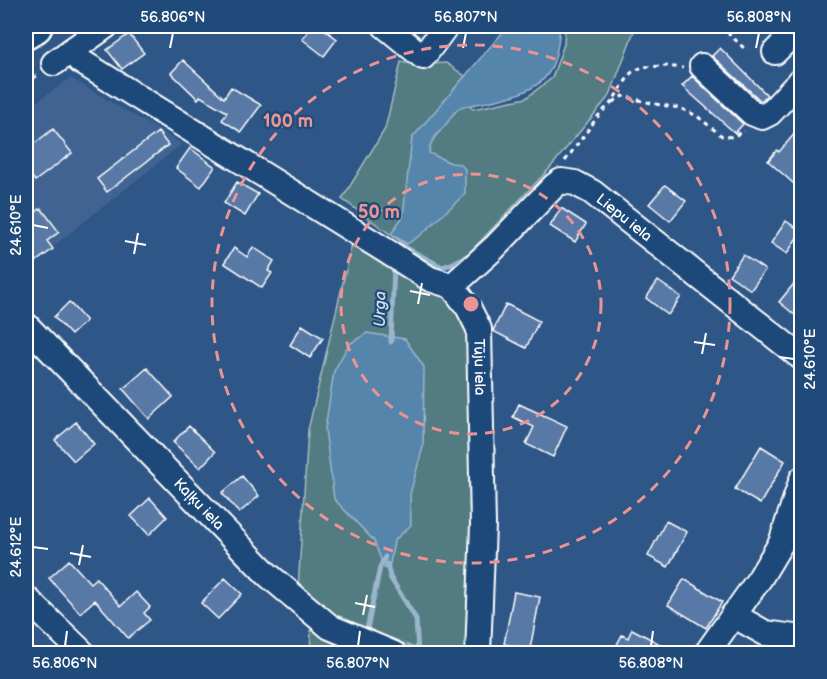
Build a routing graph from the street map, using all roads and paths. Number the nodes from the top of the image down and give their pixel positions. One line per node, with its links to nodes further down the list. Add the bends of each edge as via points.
1 (35, 26): 7 (highway)
2 (106, 26): 15 (street, via 63,57 80,61 430,279)
3 (385, 26): 4 (street, via 423,57)
4 (446, 26)
5 (721, 26): 8 (path)
6 (801, 26): 9 (street)
7 (26, 32)
8 (747, 51)
9 (775, 51)
10 (702, 66): 12 (path, via 642,67 631,72); 13 (street, via 752,113)
11 (801, 79): 13 (street)
12 (611, 103): 13 (path, via 623,96 680,108 722,136 732,137); 14 (path, via 564,163)
13 (762, 117)
14 (561, 181): 15 (street); 17 (street, Liepu iela, via 592,192)
15 (452, 286): 24 (street, Tūju iela, via 479,329 483,525)
16 (26, 325): 22 (street, Kaļķu iela, via 267,574 330,627)
17 (801, 358)
18 (801, 479): 20 (street, via 781,543)
19 (26, 598): 23 (street)
20 (733, 615): 21 (street, via 765,633); 25 (street)
21 (801, 638)
22 (386, 650)
23 (84, 654)
24 (478, 654)
25 (706, 654)

